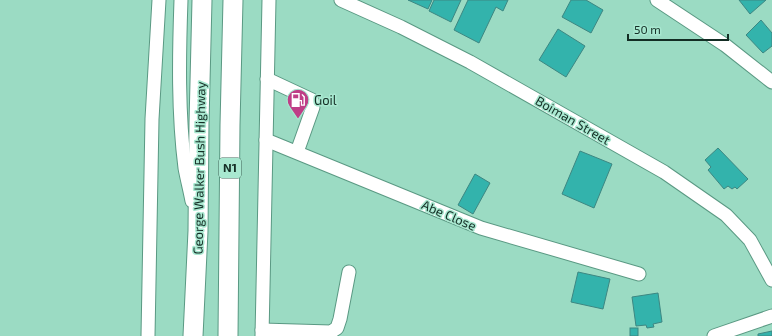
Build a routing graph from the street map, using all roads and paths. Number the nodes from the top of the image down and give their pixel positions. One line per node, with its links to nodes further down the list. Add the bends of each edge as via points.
1 (159, 0): 18 (street, via 152,119)
2 (181, 0): 12 (street, via 181,108 186,168)
3 (202, 0): 12 (highway, George Walker Bush Highway)
4 (233, 0): 20 (highway, N1)
5 (269, 0): 8 (street)
6 (341, 0): 15 (street, Boiman Street, via 470,62 664,172 726,215 750,240)
7 (657, 0): 9 (street, via 725,45)
8 (267, 79): 10 (street); 11 (street, via 312,100 313,107)
9 (772, 82)
10 (266, 140): 11 (street, Abe Close); 17 (street)
11 (297, 152): 14 (street, Abe Close, via 481,228)
12 (198, 231): 19 (highway, George Walker Bush Highway)
13 (349, 272): 17 (street, via 337,328 331,332)
14 (639, 274)
15 (772, 280)
16 (772, 316): 21 (street)
17 (262, 333)
18 (148, 336)
19 (193, 336)
20 (228, 336)
21 (714, 336)

